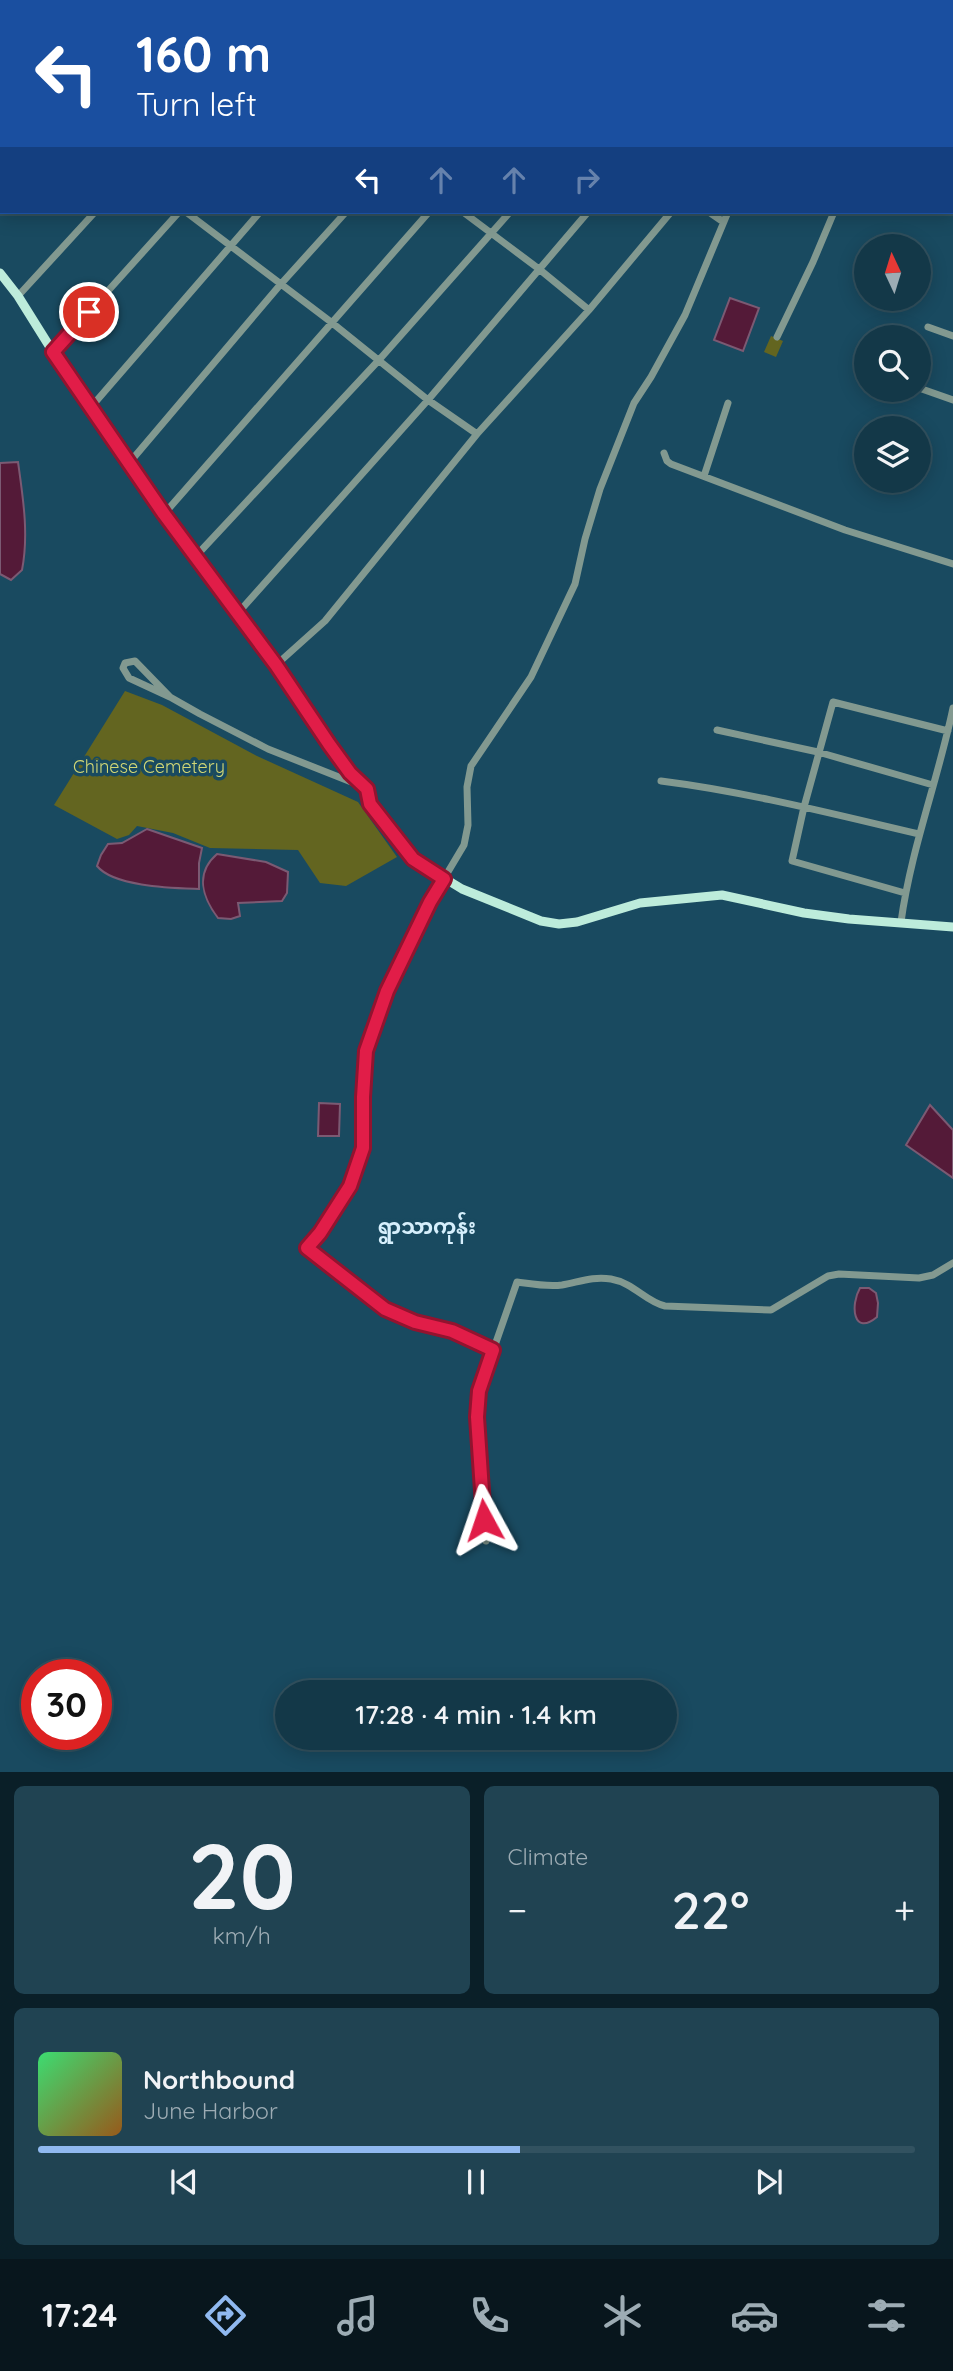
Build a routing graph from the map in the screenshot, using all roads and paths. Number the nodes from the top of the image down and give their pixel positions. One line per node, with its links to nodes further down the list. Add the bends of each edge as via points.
1 (93, 214): 20 (street)
2 (177, 214): 26 (street)
3 (189, 214): 16 (street)
4 (258, 214): 16 (street)
5 (344, 214): 19 (street)
6 (427, 214): 22 (street)
7 (466, 214): 15 (street)
8 (508, 214): 15 (street)
9 (586, 214): 17 (street)
10 (669, 214): 21 (street)
11 (712, 214): 14 (street)
12 (727, 214): 14 (street)
13 (833, 214): 24 (street)
14 (722, 221): 52 (street, via 685,316 634,404 600,489 575,584 531,677 471,766 464,845)
15 (493, 233): 17 (street); 27 (street)
16 (229, 246): 19 (street); 32 (street)
17 (539, 268): 21 (street); 29 (street)
18 (0, 273): 20 (main road)
19 (280, 285): 22 (street); 35 (street)
20 (18, 296): 26 (main road)
21 (589, 310): 33 (street)
22 (331, 322): 27 (street); 37 (street)
23 (931, 328): 25 (street)
24 (777, 337)
25 (953, 337)
26 (53, 352): 32 (main road)
27 (379, 360): 29 (street); 38 (street)
28 (931, 392): 30 (street)
29 (428, 400): 33 (street); 40 (street)
30 (953, 400)
31 (728, 403): 36 (street)
32 (92, 406): 35 (main road)
33 (477, 434): 41 (street, via 325,621)
34 (664, 453): 36 (street, via 671,464)
35 (130, 461): 37 (main road)
36 (704, 476): 39 (street, via 845,530)
37 (164, 514): 38 (main road)
38 (197, 556): 40 (main road)
39 (953, 564)
40 (238, 613): 41 (main road)
41 (276, 665): 49 (main road, via 336,754)
42 (170, 697): 42 (street, via 135,661 125,663 129,678); 49 (street, via 268,749)
43 (953, 708): 45 (street)
44 (717, 730): 46 (street)
45 (948, 731): 46 (street, via 833,702); 48 (street)
46 (818, 752): 48 (street); 50 (street)
47 (660, 780): 50 (street)
48 (933, 785): 51 (street)
49 (367, 789): 52 (main road, via 370,804 413,859)
50 (804, 807): 51 (street); 53 (street, via 792,861)
51 (919, 834): 53 (street)
52 (444, 879): 54 (main road, via 541,921 559,924 640,903 722,895 804,913); 57 (street, via 387,991 366,1051 363,1148 350,1186 307,1248 385,1309)
53 (905, 893): 54 (street)
54 (901, 922): 55 (main road)
55 (953, 927)
56 (953, 1262): 57 (street, via 919,1278 828,1276 771,1310 665,1306 655,1304 629,1284 611,1279 544,1286 517,1282)
57 (493, 1350): 58 (street, via 479,1391 477,1417)
58 (486, 1541)

